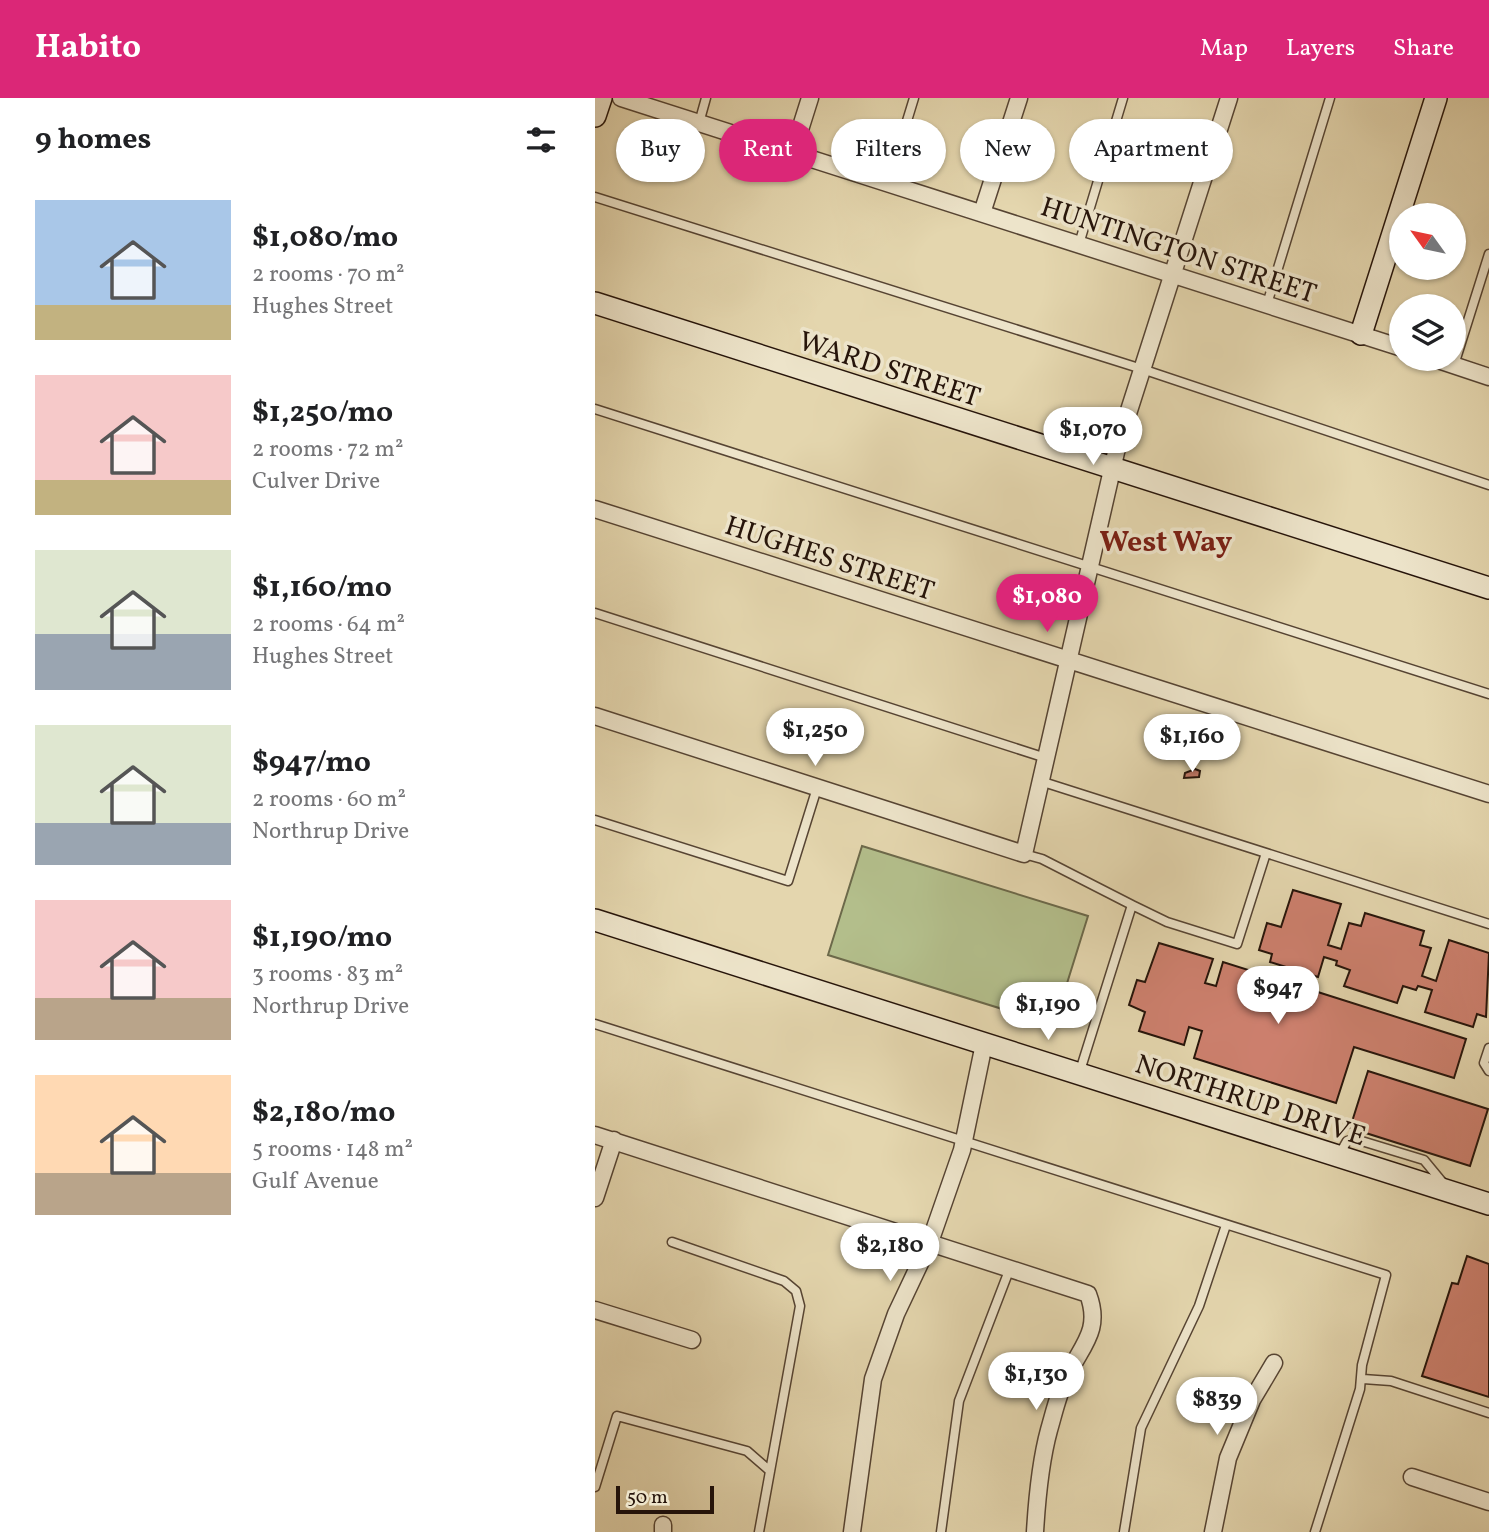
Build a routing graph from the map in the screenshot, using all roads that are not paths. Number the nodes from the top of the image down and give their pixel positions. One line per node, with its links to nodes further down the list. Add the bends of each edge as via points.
1 (601, 98): 11 (street)
2 (621, 98): 12 (street, HUNTINGTON STREET)
3 (706, 98): 13 (lane)
4 (810, 98): 14 (street)
5 (914, 98): 16 (lane)
6 (1019, 98): 18 (street)
7 (1123, 98): 19 (lane)
8 (1229, 98): 21 (street)
9 (1330, 98): 23 (lane)
10 (1436, 98): 25 (street)
11 (595, 116)
12 (687, 119)
13 (700, 119)
14 (803, 119)
15 (817, 160): 16 (street, HUNTINGTON STREET)
16 (888, 183): 18 (street, HUNTINGTON STREET)
17 (595, 197): 27 (lane)
18 (982, 213): 19 (street, HUNTINGTON STREET)
19 (1079, 244): 21 (street, HUNTINGTON STREET)
20 (1489, 254): 24 (lane)
21 (1173, 274): 23 (street, HUNTINGTON STREET); 27 (street)
22 (595, 303): 31 (street, WARD STREET)
23 (1267, 304): 25 (street, HUNTINGTON STREET)
24 (1466, 327)
25 (1361, 334): 26 (street, HUNTINGTON STREET)
26 (1389, 344)
27 (1142, 369): 31 (street); 32 (lane)
28 (1466, 369): 29 (street)
29 (1489, 377)
30 (595, 409): 34 (lane)
31 (1112, 468): 34 (street); 35 (street, WARD STREET)
32 (1489, 485)
33 (595, 509): 37 (street, HUGHES STREET)
34 (1089, 566): 37 (street); 38 (lane)
35 (1489, 588)
36 (595, 613): 40 (lane)
37 (1068, 660): 40 (street); 43 (street, HUGHES STREET)
38 (1489, 694)
39 (595, 716): 42 (street)
40 (1046, 758): 41 (street)
41 (1040, 781): 45 (lane); 46 (street)
42 (817, 788): 44 (lane, via 788,881); 46 (street)
43 (1489, 794)
44 (595, 820)
45 (1266, 853): 47 (lane, via 1237,944 1167,922); 49 (lane)
46 (1024, 855): 47 (lane, via 1042,859)
47 (1132, 905): 54 (lane)
48 (595, 919): 51 (street, NORTHRUP DRIVE)
49 (1489, 924)
50 (595, 1024): 56 (lane)
51 (984, 1044): 54 (street, NORTHRUP DRIVE); 56 (street)
52 (1489, 1048): 53 (lane, via 1484,1063)
53 (1489, 1071)
54 (1080, 1074): 59 (street, NORTHRUP DRIVE)
55 (595, 1135): 57 (street)
56 (964, 1139): 60 (lane); 62 (street)
57 (614, 1140): 58 (street); 62 (street)
58 (595, 1198)
59 (1489, 1204)
60 (1226, 1226): 67 (lane, via 1386,1275 1362,1365); 77 (lane, via 1199,1306 1141,1428)
61 (672, 1242): 69 (lane, via 784,1281 796,1291 800,1306)
62 (930, 1242): 63 (street); 74 (street, via 896,1314 873,1379)
63 (1010, 1268): 75 (lane, via 963,1387); 76 (street, via 1089,1294 1095,1313 1088,1340 1065,1379 1048,1433)
64 (595, 1310): 65 (street)
65 (692, 1340)
66 (1274, 1363): 78 (street, via 1252,1400 1228,1458)
67 (1363, 1379): 68 (lane, via 1391,1381); 79 (lane)
68 (1489, 1413)
69 (770, 1471): 71 (lane, via 747,1451 617,1416); 73 (lane)
70 (1412, 1477): 72 (street)
71 (595, 1488)
72 (1489, 1502)
73 (759, 1532)
74 (852, 1532)
75 (941, 1532)
76 (1035, 1532)
77 (1124, 1532)
78 (1213, 1532)
79 (1315, 1532)

